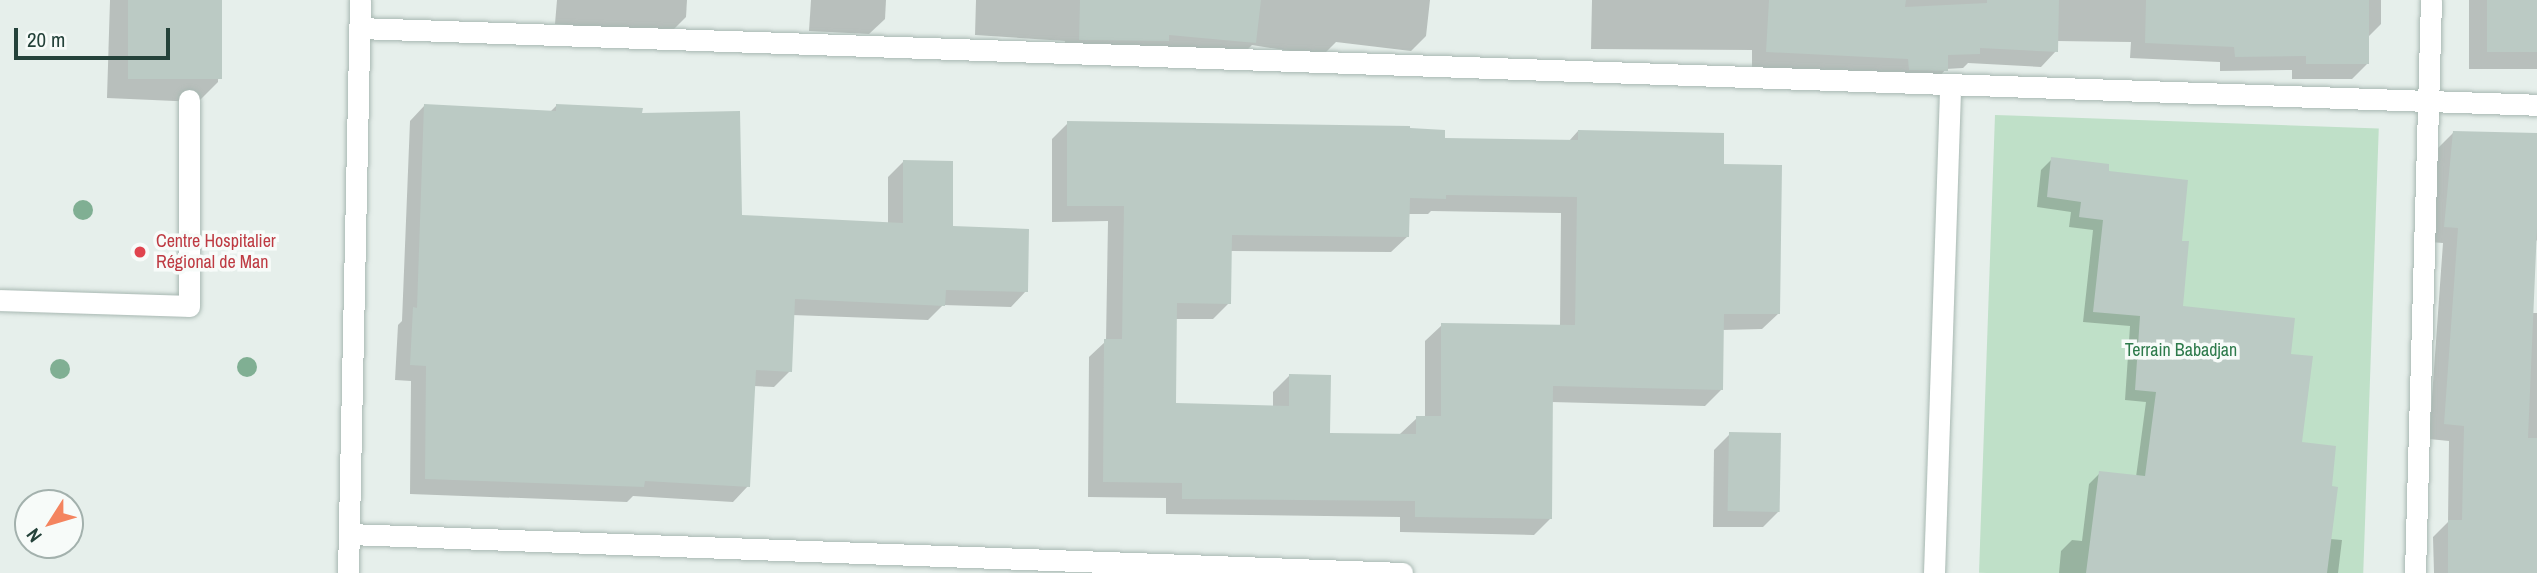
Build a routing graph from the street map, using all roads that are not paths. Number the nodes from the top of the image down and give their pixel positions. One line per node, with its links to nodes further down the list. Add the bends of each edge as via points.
1 (360, 0): 3 (street)
2 (2431, 0): 6 (street)
3 (359, 28): 4 (street); 9 (street)
4 (1950, 86): 6 (street); 12 (street)
5 (189, 100): 8 (street, via 189,306)
6 (2429, 102): 7 (street); 13 (street)
7 (2537, 105)
8 (0, 300)
9 (349, 534): 10 (street); 11 (street)
10 (348, 573)
11 (1402, 573)
12 (1934, 573)
13 (2415, 573)

